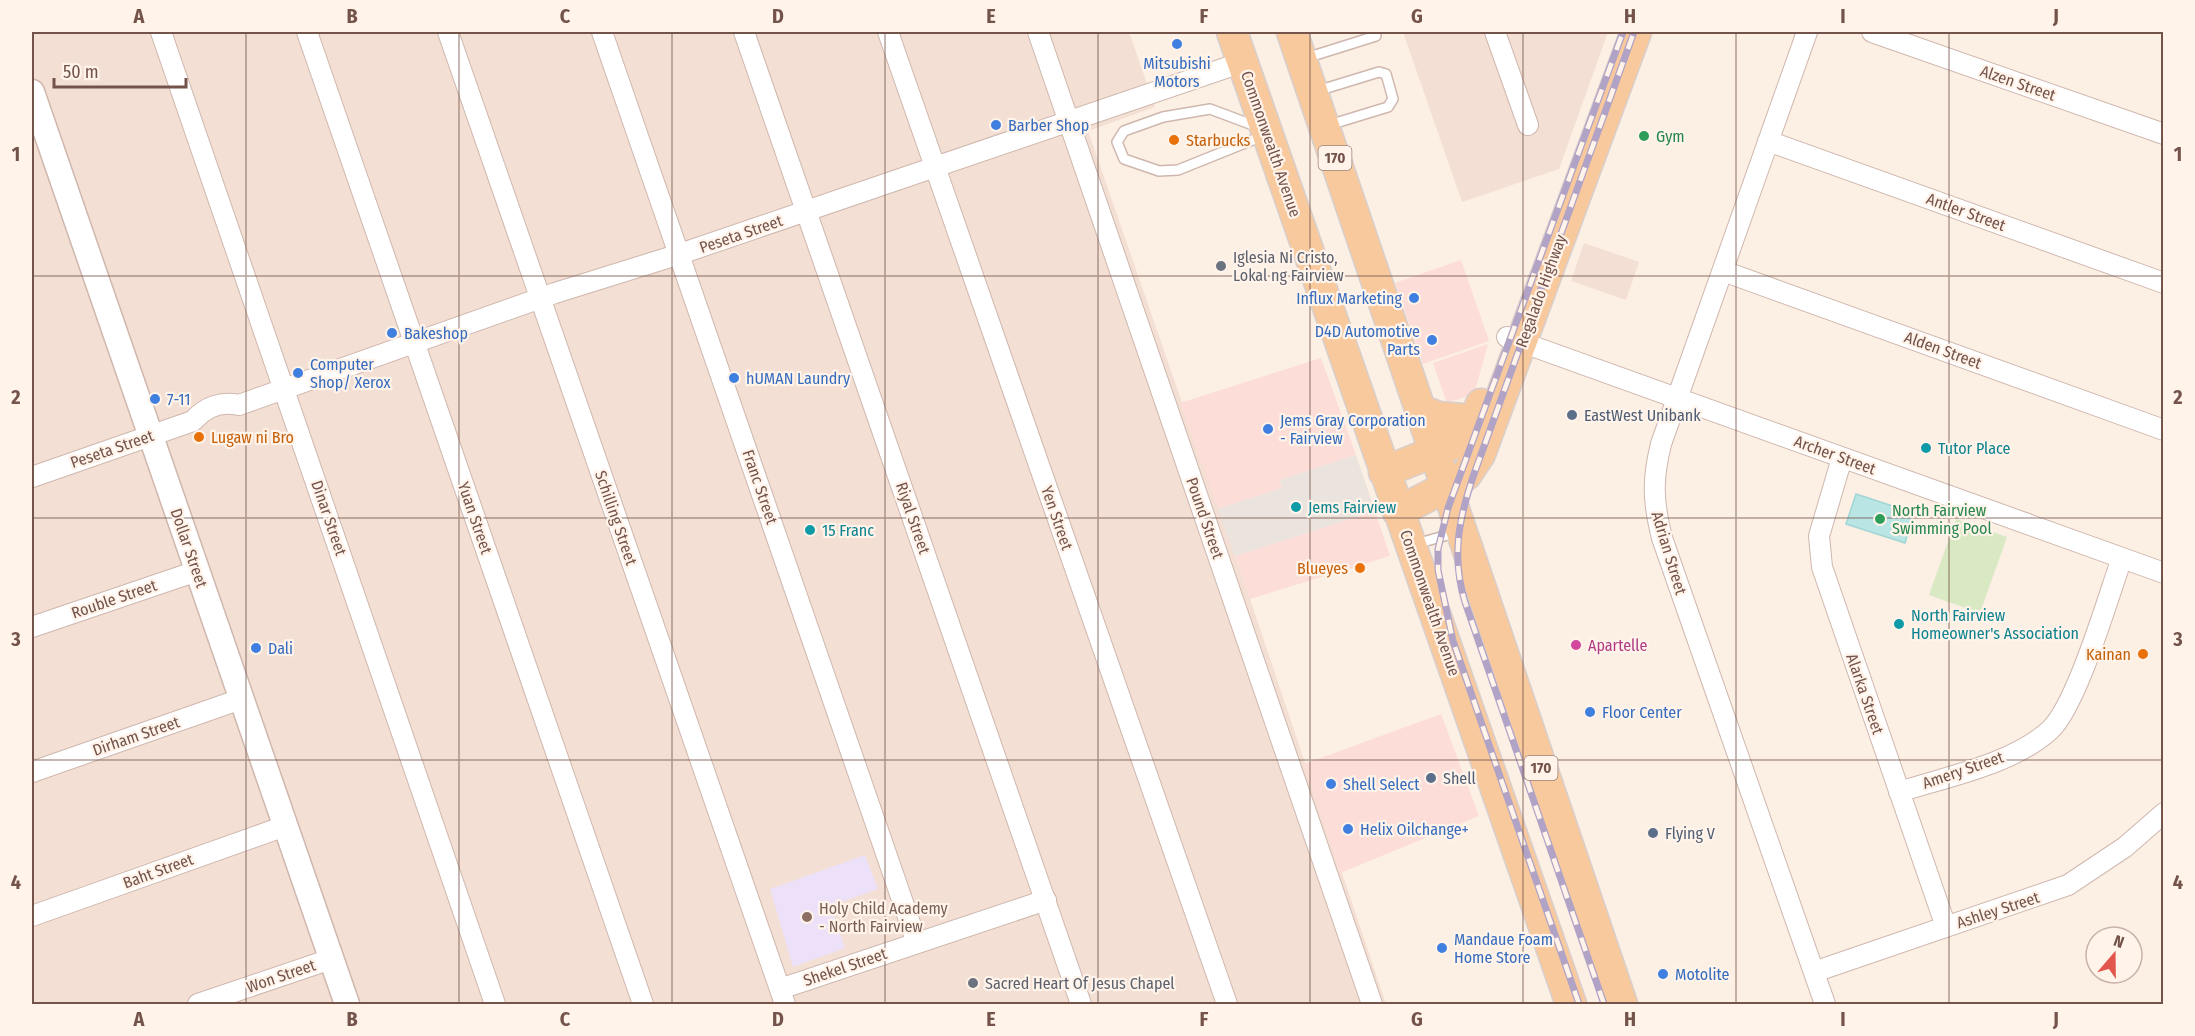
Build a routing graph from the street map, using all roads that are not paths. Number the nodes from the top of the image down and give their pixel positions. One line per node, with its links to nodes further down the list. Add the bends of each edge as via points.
1 (161, 32): 34 (street, Dinar Street)
2 (307, 32): 33 (street, Yuan Street)
3 (448, 32): 31 (street, Schilling Street)
4 (602, 32): 28 (street, Franc Street)
5 (744, 32): 27 (street, Riyal Street)
6 (888, 32): 26 (street, Yen Street)
7 (1038, 32): 20 (street, Pound Street)
8 (1232, 32): 17 (main road, Commonwealth Avenue)
9 (1292, 32): 16 (main road, 170)
10 (1495, 32): 21 (street)
11 (1618, 32): 32 (main road, Regalado Highway)
12 (1636, 32): 32 (main road, Regalado Highway)
13 (1807, 32): 25 (street, Adrian Street)
14 (1872, 32): 24 (street, Alzen Street)
15 (1376, 36): 16 (lane)
16 (1301, 60): 19 (main road, 170)
17 (1243, 62): 20 (street, Peseta Street); 23 (main road, Commonwealth Avenue)
18 (32, 92): 39 (street, Dollar Street)
19 (1312, 92): 22 (main road, 170); 22 (lane, via 1379,72 1386,74 1392,99 1388,107)
20 (1069, 121): 26 (street, Peseta Street); 71 (street, Pound Street)
21 (1527, 125)
22 (1324, 126): 36 (main road, 170)
23 (1267, 133): 23 (lane, via 1210,109 1163,117 1119,135 1117,142 1124,159 1158,171 1178,170); 43 (main road, Commonwealth Avenue)
24 (2163, 134)
25 (1768, 141): 29 (street, Adrian Street); 30 (street, Antler Street)
26 (934, 168): 27 (street, Peseta Street); 70 (street, Yen Street)
27 (806, 211): 28 (street, Peseta Street); 58 (street, Riyal Street)
28 (680, 254): 31 (street, Peseta Street); 61 (street, Franc Street)
29 (1723, 271): 35 (street, Adrian Street); 38 (street, Alden Street)
30 (2163, 283)
31 (539, 298): 33 (street, Peseta Street); 64 (street, Schilling Street)
32 (1514, 340): 35 (street, Archer Street); 37 (main road, Regalado Highway); 41 (main road, Regalado Highway)
33 (414, 342): 34 (street, Peseta Street); 68 (street, Yuan Street)
34 (285, 390): 39 (street, Peseta Street, via 239,405 226,402 201,411 193,421); 67 (street, Dinar Street)
35 (1677, 399): 42 (street, Archer Street); 63 (street, Adrian Street, via 1656,464 1654,510)
36 (1420, 410): 37 (main road, via 1438,417); 40 (main road, 170)
37 (1475, 420): 40 (main road, Regalado Highway, via 1461,441)
38 (2163, 430)
39 (150, 436): 44 (street, Peseta Street); 50 (street, Dollar Street)
40 (1435, 452): 43 (main road, Regalado Highway); 45 (main road, 170)
41 (1480, 454): 45 (main road, Regalado Highway, via 1466,475); 47 (main road)
42 (1842, 458): 49 (street, Archer Street); 55 (street, Alarka Street, via 1819,536 1822,567)
43 (1384, 472): 46 (main road, Commonwealth Avenue)
44 (32, 477)
45 (1446, 487): 46 (main road, Regalado Highway); 47 (main road, 170)
46 (1398, 512): 48 (main road, Commonwealth Avenue)
47 (1460, 531): 48 (lane); 73 (main road, 170)
48 (1410, 546): 72 (main road, Commonwealth Avenue)
49 (2122, 558): 51 (street, Archer Street); 55 (street, Amery Street, via 2070,702 2051,729 1986,765)
50 (197, 571): 52 (street, Rouble Street); 53 (street, Dollar Street)
51 (2163, 573)
52 (32, 627)
53 (241, 699): 54 (street, Dirham Street); 57 (street, Dollar Street)
54 (32, 772)
55 (1899, 792): 60 (street, Alarka Street)
56 (2163, 813): 60 (street, Ashley Street, via 2125,847 2068,885)
57 (285, 826): 59 (street, Baht Street); 62 (street, Dollar Street)
58 (1046, 900): 61 (street, Shekel Street); 69 (street, Riyal Street)
59 (32, 916)
60 (1946, 927): 63 (street, Ashley Street)
61 (917, 943): 64 (street, Shekel Street)
62 (331, 959): 65 (street, Won Street); 66 (street, Dollar Street)
63 (1814, 972): 74 (street, Adrian Street)
64 (782, 997)
65 (198, 1005)
66 (346, 1005)
67 (495, 1005)
68 (643, 1005)
69 (1081, 1005)
70 (1227, 1005)
71 (1372, 1005)
72 (1571, 1005)
73 (1622, 1005)
74 (1825, 1005)

